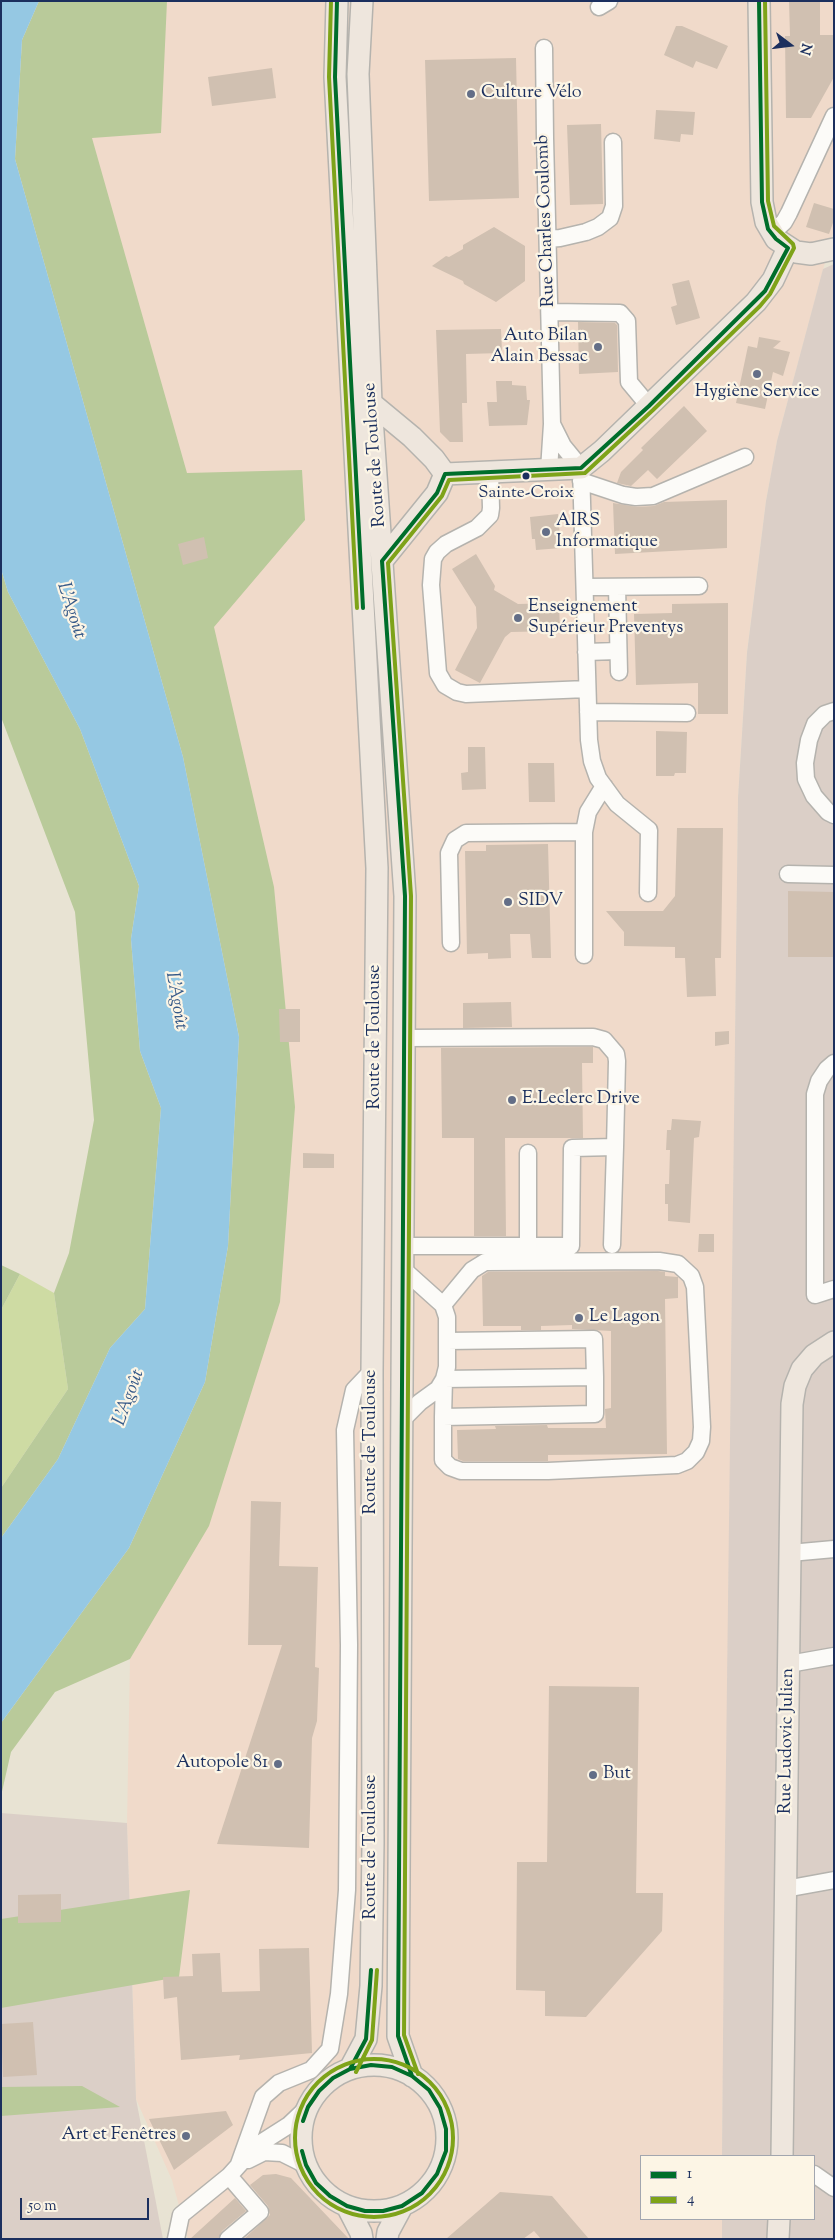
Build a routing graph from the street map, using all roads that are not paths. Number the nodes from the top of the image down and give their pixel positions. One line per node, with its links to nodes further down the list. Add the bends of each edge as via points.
1 (337, 1): 51 (main road, Route de Toulouse, via 335,77 377,868)
2 (362, 1): 12 (main road, Route de Toulouse, via 358,74)
3 (759, 1): 7 (main road, via 762,202)
4 (544, 48): 8 (street, Rue Charles Coulomb)
5 (834, 116): 7 (street, via 789,213)
6 (613, 142): 8 (street, via 614,206 610,218 586,232)
7 (771, 234): 9 (main road)
8 (548, 239): 11 (street, Rue Charles Coulomb)
9 (788, 248): 10 (main road, via 811,254); 13 (main road, via 772,280 756,302)
10 (834, 249)
11 (550, 312): 13 (street, via 620,313 627,320 629,382); 14 (street, Rue Charles Coulomb)
12 (372, 403): 18 (main road, via 423,448); 20 (main road, Route de Toulouse)
13 (649, 406): 19 (main road)
14 (552, 424): 16 (street, Rue Charles Coulomb); 19 (street, Rue Charles Coulomb)
15 (745, 457): 19 (street, via 653,496 623,495)
16 (549, 470): 17 (main road); 19 (main road)
17 (490, 472): 18 (main road); 27 (street, via 490,516 477,528 446,544 433,560 431,585 438,673 445,685 466,694)
18 (445, 474): 20 (main road, via 437,493)
19 (581, 475): 22 (street)
20 (382, 561): 39 (main road, Route de Toulouse, via 405,896)
21 (699, 586): 23 (street)
22 (584, 587): 23 (street); 25 (street)
23 (617, 587): 24 (street)
24 (618, 651): 25 (street); 26 (street)
25 (586, 652): 27 (street)
26 (619, 672)
27 (587, 689): 29 (street)
28 (834, 711): 32 (street, via 825,714 816,724 808,740 805,763 806,779 814,796)
29 (588, 712): 30 (street); 31 (street, via 592,761)
30 (687, 713)
31 (604, 786): 33 (street, via 588,812); 36 (street, via 617,804 649,830)
32 (834, 815)
33 (584, 832): 37 (street, via 466,834 455,840 449,853); 38 (street)
34 (788, 874): 35 (street)
35 (834, 875)
36 (648, 893)
37 (450, 942)
38 (584, 955)
39 (405, 1038): 41 (street, via 593,1037 604,1040 616,1054 617,1061); 44 (main road, Route de Toulouse)
40 (834, 1063): 47 (street, via 819,1081 815,1094 815,1295)
41 (615, 1147): 43 (street); 45 (street, via 572,1148 571,1246)
42 (528, 1153): 45 (street)
43 (612, 1245)
44 (405, 1246): 45 (street); 46 (main road, Route de Toulouse)
45 (528, 1246)
46 (404, 1270): 48 (street); 55 (main road, Route de Toulouse)
47 (834, 1289)
48 (444, 1305): 49 (street); 54 (street, via 472,1270 485,1262 658,1261 678,1264 691,1276 695,1287 702,1441 687,1461 677,1465 461,1471 450,1467 444,1460)
49 (447, 1341): 52 (street, via 594,1339); 53 (street)
50 (834, 1342): 57 (main road, Rue Ludovic Julien, via 814,1355 802,1369 795,1386)
51 (372, 1371): 62 (main road, Route de Toulouse, via 371,1986 366,2039); 67 (street, via 354,1390 345,1430 349,1645 347,1890 339,1994 330,2049 311,2070 279,2083 262,2097)
52 (595, 1378): 53 (street); 54 (street, via 594,1414)
53 (444, 1379): 54 (street); 55 (street, via 432,1396 420,1402)
54 (443, 1417)
55 (403, 1419): 63 (main road, Route de Toulouse, via 398,2036)
56 (834, 1549): 57 (street)
57 (790, 1553): 59 (main road, Rue Ludovic Julien)
58 (834, 1656): 59 (street)
59 (789, 1664): 61 (main road, Rue Ludovic Julien)
60 (834, 1880): 61 (street)
61 (785, 1889): 65 (main road, Rue Ludovic Julien)
62 (350, 2069): 63 (main road, via 371,2065 392,2067); 64 (main road, via 333,2078)
63 (412, 2076): 71 (main road, via 428,2090 440,2108 446,2129 446,2151 437,2174 422,2193)
64 (308, 2106): 66 (main road, via 301,2136); 67 (street, via 289,2125 256,2146)
65 (782, 2155)
66 (306, 2165): 67 (street, via 282,2153 264,2152); 70 (main road, via 316,2182)
67 (234, 2170): 73 (street, via 180,2215); 74 (street, via 260,2212)
68 (815, 2175): 69 (street)
69 (834, 2188)
70 (346, 2206): 71 (main road, via 365,2211 384,2211); 75 (main road)
71 (402, 2206): 76 (main road)
72 (779, 2220): 77 (main road)
73 (176, 2239)
74 (228, 2239)
75 (362, 2239)
76 (387, 2239)
77 (778, 2239)

